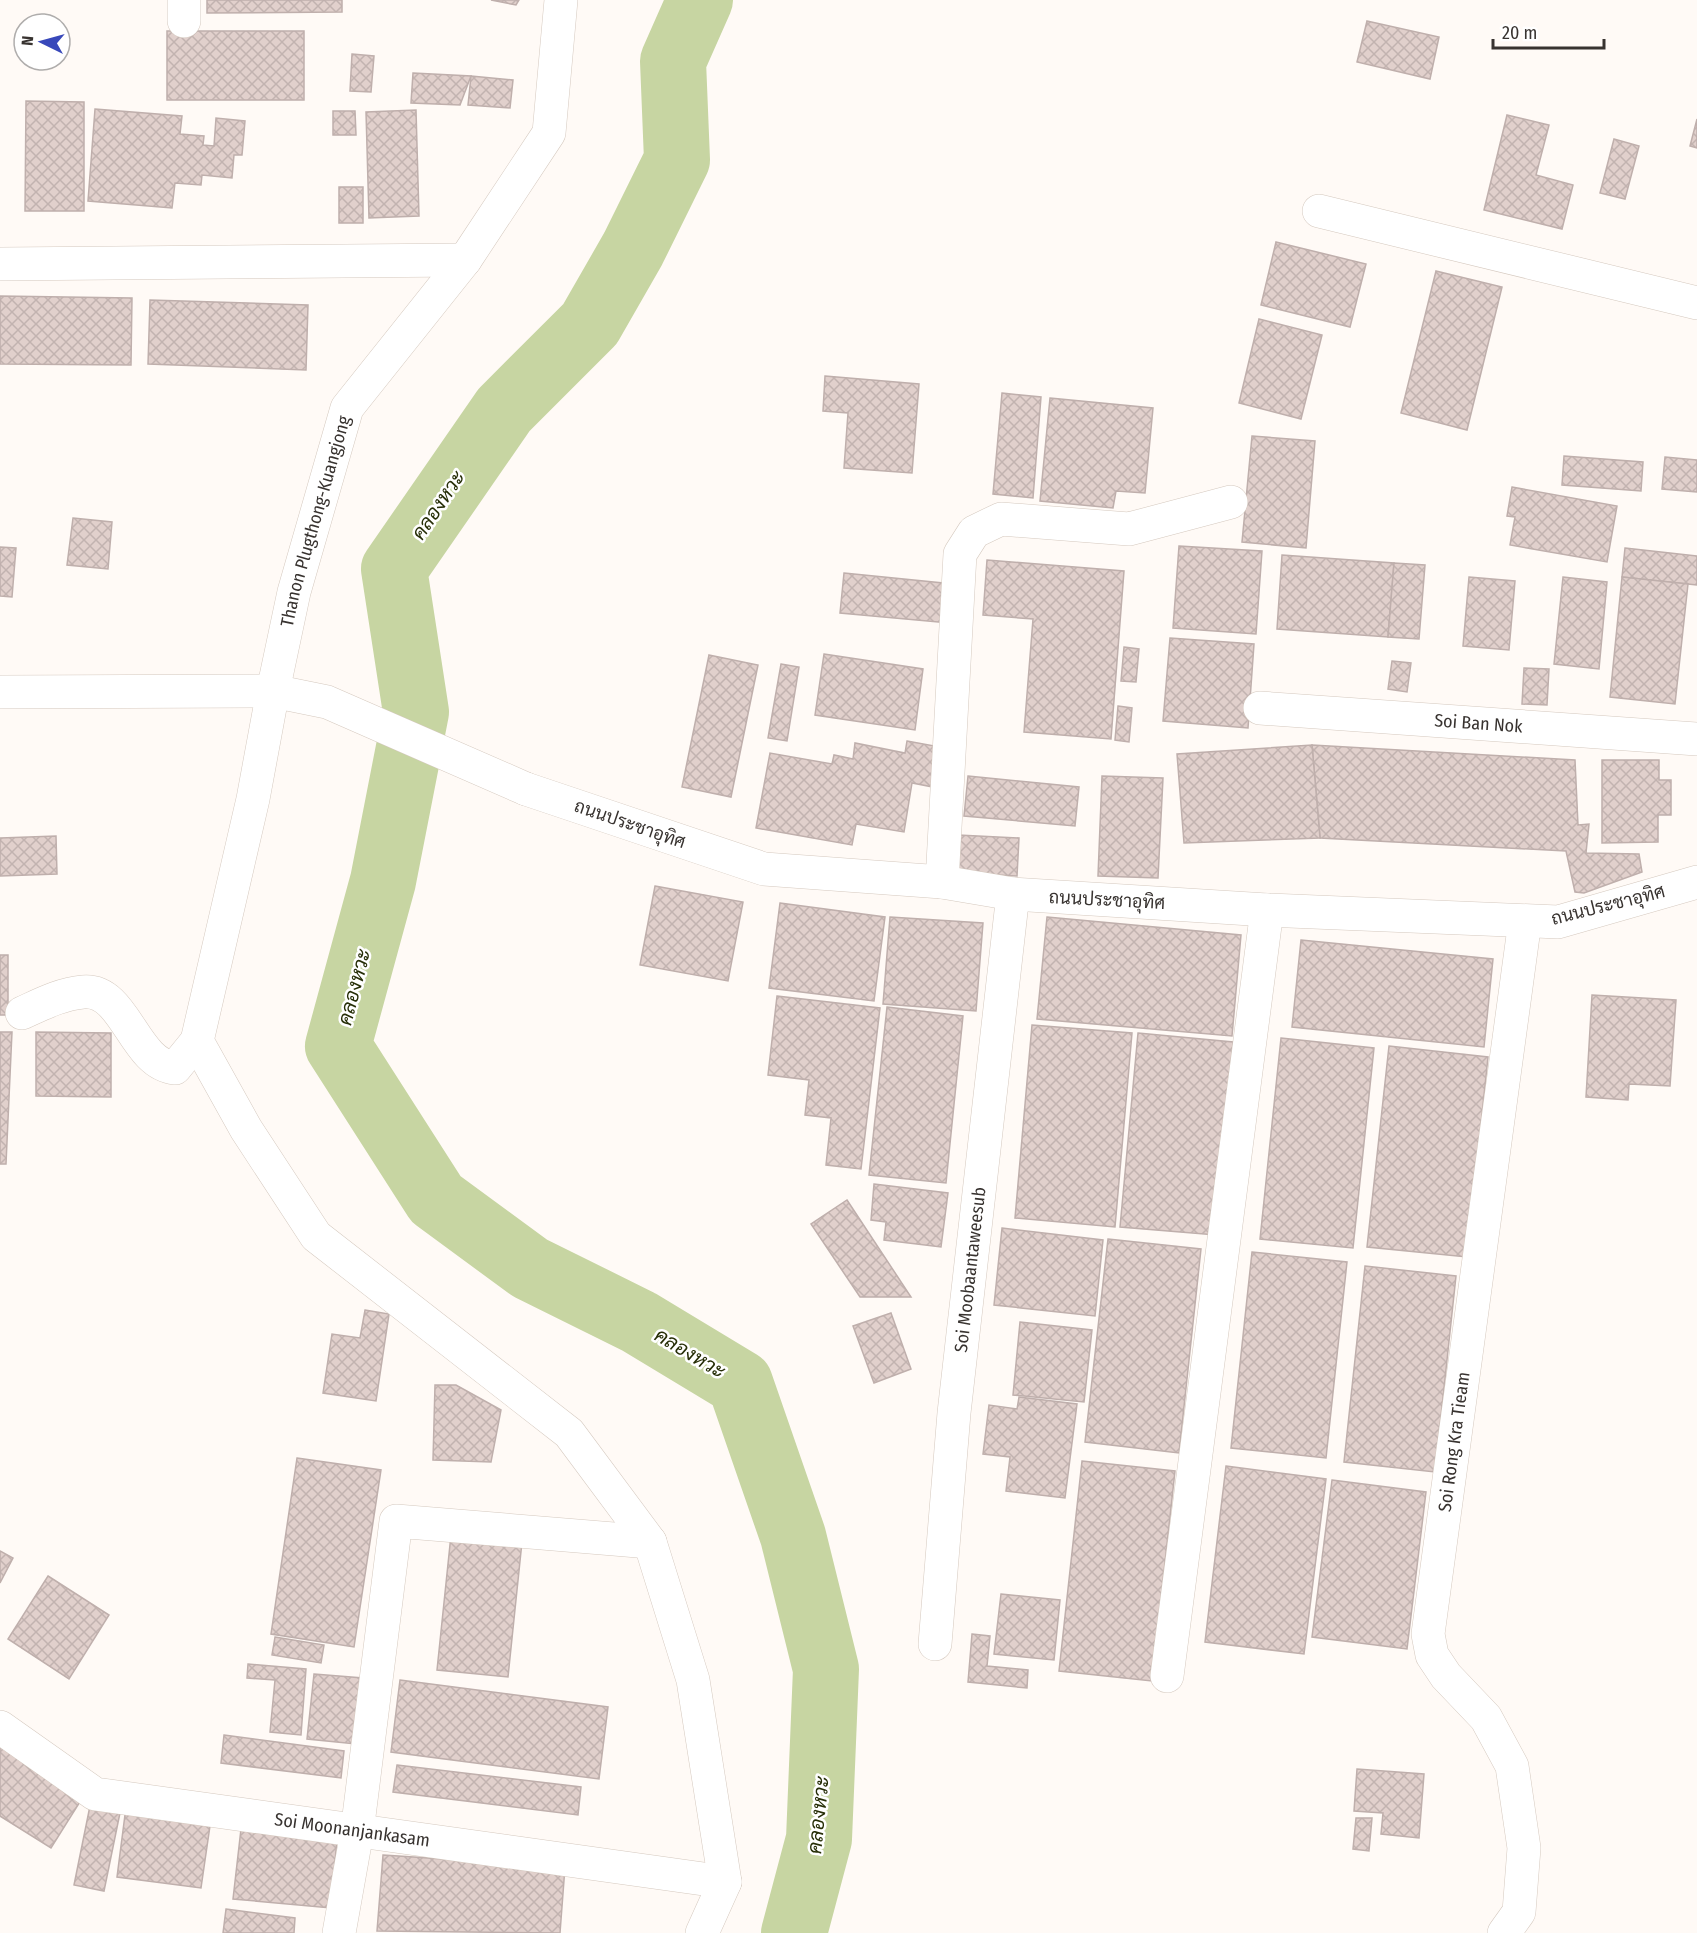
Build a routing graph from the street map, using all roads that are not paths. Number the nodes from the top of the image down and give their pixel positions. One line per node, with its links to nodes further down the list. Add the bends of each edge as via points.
1 (561, 0): 3 (street, Thanon Plugthong-Kuangjong, via 549,133)
2 (1319, 211): 5 (street)
3 (465, 260): 4 (street); 7 (street, Thanon Plugthong-Kuangjong, via 347,408 294,592)
4 (0, 264)
5 (1697, 303)
6 (1231, 502): 11 (street, via 1129,529 1001,519 974,532 960,554)
7 (273, 691): 8 (street); 11 (street, ถนนประชาอุทิศ, via 327,702 526,789 764,869); 17 (street, Thanon Plugthong-Kuangjong, via 253,799)
8 (0, 692)
9 (1260, 708): 10 (street, Soi Ban Nok)
10 (1697, 739)
11 (942, 882): 13 (street, ถนนประชาอุทิศ)
12 (1697, 882): 15 (street, ถนนประชาอุทิศ, via 1558,922)
13 (1013, 894): 14 (street, ถนนประชาอุทิศ); 19 (street, Soi Moobaantaweesub, via 954,1413)
14 (1267, 910): 15 (street, ถนนประชาอุทิศ); 20 (street)
15 (1525, 921): 26 (street, Soi Rong Kra Tieam, via 1428,1634 1432,1655 1446,1676 1486,1718 1512,1766 1524,1848 1519,1912)
16 (22, 1013): 17 (street, via 57,998 85,992 111,1002 153,1059 164,1066 175,1068)
17 (197, 1041): 18 (street, via 246,1129 316,1236 569,1433)
18 (650, 1542): 22 (street, via 396,1521); 23 (street, via 693,1680)
19 (935, 1644)
20 (1167, 1676)
21 (0, 1727): 22 (street, Soi Moonanjankasam, via 95,1794)
22 (357, 1832): 23 (street, Soi Moonanjankasam); 24 (street)
23 (725, 1882): 25 (street)
24 (339, 1933)
25 (702, 1933)
26 (1504, 1933)

